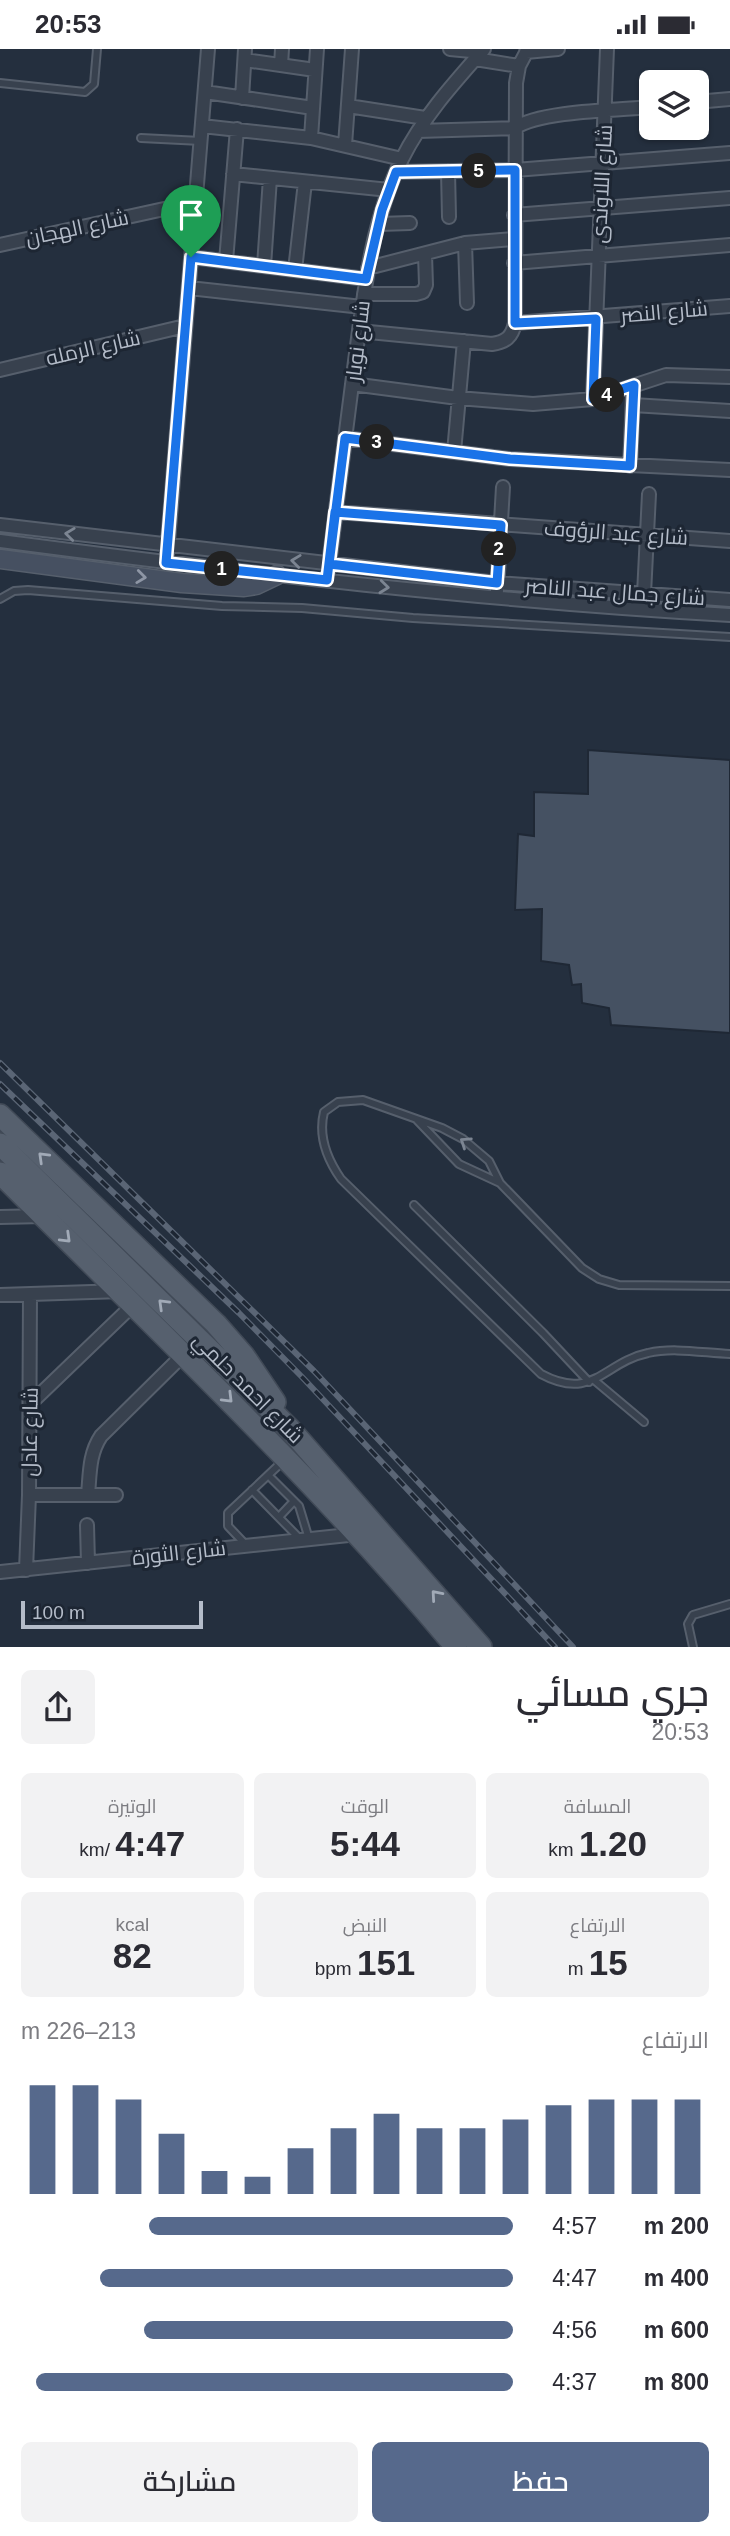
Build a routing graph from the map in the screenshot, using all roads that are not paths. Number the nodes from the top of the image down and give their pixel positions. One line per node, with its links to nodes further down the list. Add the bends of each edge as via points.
1 (97, 49): 15 (lane, via 94,84 85,92)
2 (208, 49): 16 (street)
3 (282, 49): 12 (street)
4 (317, 49): 14 (street)
5 (352, 49): 20 (street)
6 (450, 49): 10 (street)
7 (558, 49): 9 (street)
8 (607, 49): 23 (street, شارع اللاوندى)
9 (527, 51): 13 (street)
10 (480, 53): 13 (street); 24 (street, شارع نوبار)
11 (245, 54): 12 (street); 17 (street)
12 (281, 65): 14 (street)
13 (519, 66): 26 (street)
14 (315, 70): 21 (street)
15 (0, 83)
16 (205, 92): 17 (street); 25 (street)
17 (242, 97): 21 (street)
18 (730, 99): 19 (street)
19 (709, 101)
20 (348, 106): 24 (street); 32 (street)
21 (313, 108): 30 (street)
22 (639, 108): 23 (street)
23 (606, 111): 26 (street, via 543,117); 35 (street, شارع اللاوندى)
24 (425, 118): 28 (street, شارع نوبار)
25 (202, 125): 27 (street); 31 (street)
26 (515, 128): 28 (street); 36 (street)
27 (237, 129): 30 (street); 39 (street)
28 (418, 131): 34 (street, شارع نوبار)
29 (141, 138): 31 (lane)
30 (311, 138): 32 (street)
31 (201, 141): 44 (street)
32 (345, 145): 34 (street)
33 (730, 153): 35 (street)
34 (402, 159): 38 (street, شارع نوبار)
35 (603, 165): 36 (street); 45 (street, شارع اللاوندى)
36 (515, 170): 37 (street); 46 (street)
37 (448, 171): 38 (street); 47 (street)
38 (396, 172): 42 (street, شارع نوبار)
39 (233, 174): 40 (street); 57 (street)
40 (270, 178): 41 (street); 59 (street)
41 (304, 182): 42 (street); 60 (street)
42 (389, 190): 49 (street, شارع نوبار)
43 (730, 198): 45 (street)
44 (196, 202): 53 (street, شارع الهجان); 56 (street)
45 (600, 210): 46 (street); 55 (street, شارع اللاوندى)
46 (514, 215): 50 (street)
47 (449, 217)
48 (410, 223): 49 (street)
49 (379, 224): 61 (street, شارع نوبار)
50 (514, 239): 51 (street); 58 (street)
51 (465, 243): 54 (street); 64 (street)
52 (730, 245): 55 (street)
53 (0, 246)
54 (425, 254): 61 (street); 63 (street, via 423,292)
55 (598, 256): 58 (street); 66 (street, شارع اللاوندى)
56 (191, 257): 57 (street); 62 (street)
57 (226, 261): 59 (street)
58 (514, 263): 67 (street)
59 (264, 266): 60 (street)
60 (295, 270): 61 (street)
61 (367, 274): 63 (street, شارع نوبار)
62 (189, 288): 63 (street); 68 (street)
63 (363, 301): 69 (street, شارع نوبار)
64 (467, 303)
65 (730, 306): 66 (street, شارع النصر)
66 (596, 319): 67 (street, شارع النصر); 76 (street, شارع اللاوندى)
67 (515, 323): 70 (street, via 509,338 501,343)
68 (186, 327): 71 (street, شارع الرمله); 91 (street)
69 (359, 331): 70 (street); 73 (street, شارع نوبار)
70 (464, 341): 75 (street)
71 (0, 370)
72 (730, 376): 74 (street, via 666,375)
73 (352, 384): 75 (street); 79 (street, شارع نوبار)
74 (634, 385): 76 (street); 77 (street)
75 (458, 398): 76 (street, via 533,404); 80 (street)
76 (593, 399)
77 (633, 405): 78 (street); 81 (street)
78 (730, 411)
79 (345, 438): 80 (street); 85 (street, شارع نوبار)
80 (454, 452): 81 (street)
81 (630, 466): 82 (street)
82 (730, 470)
83 (503, 487): 87 (street)
84 (649, 494): 88 (street)
85 (335, 512): 87 (street, شارع عبد الرؤوف); 94 (street, شارع نوبار)
86 (0, 525): 91 (street, شارع جمال عبد الناصر, one-way to 86)
87 (501, 525): 88 (street, شارع عبد الرؤوف); 97 (street)
88 (647, 536): 90 (street, شارع عبد الرؤوف); 98 (street)
89 (0, 541): 93 (street, شارع جمال عبد الناصر)
90 (730, 541)
91 (167, 546): 93 (street); 94 (street, شارع جمال عبد الناصر, one-way to 91)
92 (0, 559): 95 (main road, one-way to 95, via 244,587)
93 (166, 563): 95 (street, شارع جمال عبد الناصر)
94 (329, 564): 96 (street, شارع نوبار); 97 (street, شارع جمال عبد الناصر)
95 (277, 576): 96 (street, شارع جمال عبد الناصر)
96 (327, 580): 100 (street, شارع جمال عبد الناصر, one-way to 100)
97 (497, 583): 98 (street, شارع جمال عبد الناصر); 100 (street)
98 (644, 594): 101 (street, شارع جمال عبد الناصر)
99 (0, 599): 103 (lane, via 28,590)
100 (496, 599): 102 (street, شارع جمال عبد الناصر)
101 (730, 600)
102 (730, 615)
103 (730, 637)
104 (0, 1115): 121 (main road, one-way to 104, via 244,1356 216,1324)
105 (416, 1119): 108 (lane, via 459,1164); 108 (lane, one-way to 105, via 489,1161 469,1143); 118 (lane, via 363,1100 346,1100 328,1108 322,1134 329,1159 341,1179 535,1369 556,1381)
106 (0, 1144): 121 (main road, شارع احمد حلمي, one-way to 106)
107 (0, 1173): 110 (main road, شارع احمد حلمي)
108 (500, 1183): 112 (lane, via 582,1268 599,1279 619,1285)
109 (414, 1205): 118 (lane)
110 (44, 1216): 111 (street); 115 (main road, شارع احمد حلمي, one-way to 115)
111 (0, 1217)
112 (730, 1286)
113 (0, 1295): 114 (street)
114 (30, 1295): 115 (street); 119 (street, شارع عادل)
115 (128, 1298): 116 (main road, شارع احمد حلمي); 119 (street)
116 (184, 1354): 122 (main road, شارع احمد حلمي, one-way to 122); 126 (street, via 101,1436 90,1462)
117 (730, 1354): 118 (lane, via 648,1353)
118 (592, 1381): 120 (lane)
119 (31, 1403): 125 (street, شارع عادل)
120 (644, 1422)
121 (289, 1428): 139 (main road, شارع احمد حلمي, one-way to 121)
122 (286, 1458): 123 (lane); 131 (main road, شارع احمد حلمي)
123 (268, 1475): 124 (lane); 128 (lane)
124 (252, 1490): 129 (lane); 133 (lane, via 226,1517 228,1526)
125 (29, 1495): 126 (street); 135 (street, شارع عادل)
126 (88, 1495): 127 (street)
127 (116, 1495)
128 (294, 1501): 129 (lane); 132 (lane, via 301,1509)
129 (279, 1517): 132 (lane)
130 (87, 1525): 134 (street)
131 (358, 1534): 132 (street, شارع الثورة); 138 (main road, شارع احمد حلمي)
132 (305, 1540): 133 (street, شارع الثورة)
133 (248, 1546): 134 (street, شارع الثورة)
134 (88, 1563): 135 (street, شارع الثورة)
135 (26, 1570): 136 (street, شارع الثورة)
136 (0, 1572)
137 (730, 1604): 140 (lane, via 693,1615 688,1624)
138 (456, 1647)
139 (481, 1647)
140 (693, 1647)

